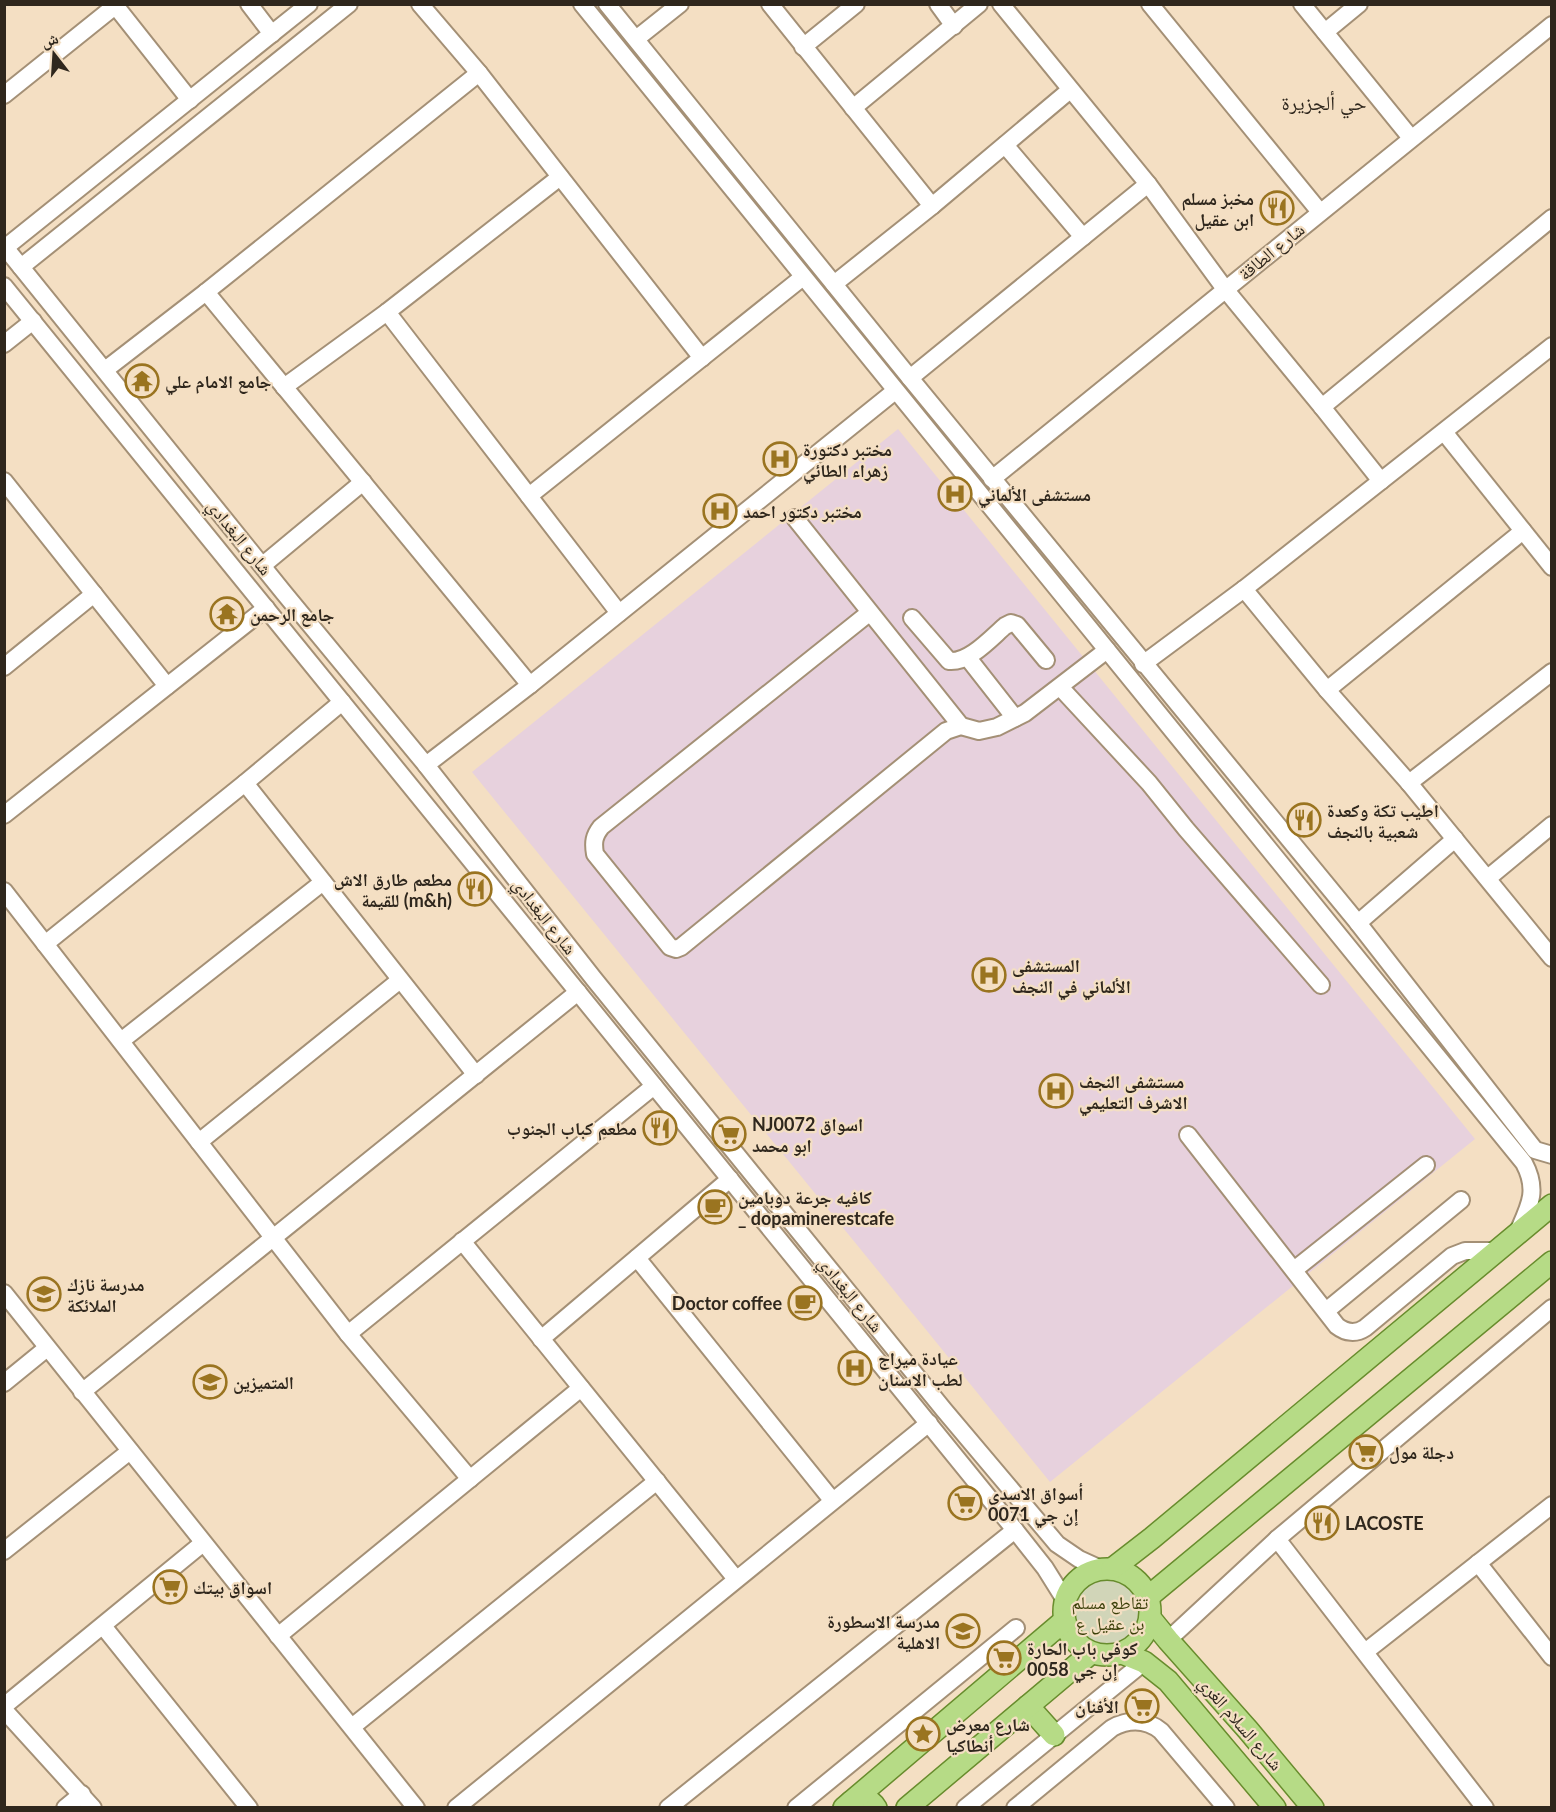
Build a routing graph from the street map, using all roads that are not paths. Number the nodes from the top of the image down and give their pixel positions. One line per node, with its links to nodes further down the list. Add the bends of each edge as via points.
1 (249, 4): 20 (street)
2 (309, 4): 20 (street)
3 (349, 4): 41 (street)
4 (420, 4): 23 (street)
5 (582, 4): 26 (street)
6 (607, 4): 21 (street)
7 (680, 4): 21 (street)
8 (770, 4): 22 (street)
9 (856, 4): 22 (street)
10 (938, 4): 18 (street)
11 (979, 4): 18 (street)
12 (1001, 4): 25 (street)
13 (1150, 4): 37 (street)
14 (1302, 4): 19 (street)
15 (1359, 4): 19 (street)
16 (115, 5): 27 (street); 28 (street)
17 (1551, 25): 32 (street, شارع الطاقة)
18 (954, 26): 30 (street)
19 (1325, 32): 32 (street)
20 (272, 34): 28 (street)
21 (636, 39): 24 (street)
22 (803, 47): 30 (street)
23 (479, 73): 34 (street); 46 (street)
24 (669, 80): 26 (street, via 664,90); 29 (street)
25 (1071, 90): 33 (street); 35 (street)
26 (653, 92): 31 (street)
27 (4, 95)
28 (190, 100): 40 (street)
29 (685, 101): 31 (street, via 675,102); 43 (street)
30 (853, 108): 36 (street)
31 (670, 112): 42 (street)
32 (1411, 138): 37 (street, شارع الطاقة)
33 (1005, 144): 36 (street); 39 (street)
34 (560, 177): 47 (street); 51 (street)
35 (1148, 184): 39 (street); 45 (street)
36 (932, 206): 43 (street)
37 (1320, 212): 45 (street, شارع الطاقة)
38 (1551, 218): 56 (street)
39 (1083, 237): 53 (street)
40 (5, 246): 41 (street, شارع البغدادي)
41 (21, 267): 52 (street, شارع البغدادي)
42 (803, 277): 51 (street); 55 (street)
43 (834, 284): 53 (street)
44 (4, 286): 48 (street, شارع البغدادي)
45 (1225, 289): 56 (street); 58 (street, شارع الطاقة)
46 (206, 292): 52 (street); 54 (street)
47 (387, 312): 54 (street); 62 (street)
48 (33, 321): 49 (street); 69 (street, شارع البغدادي)
49 (4, 344)
50 (1551, 346): 57 (street)
51 (702, 358): 62 (street)
52 (105, 369): 65 (street, شارع البغدادي)
53 (910, 378): 58 (street)
54 (284, 387): 60 (street)
55 (895, 391): 70 (street); 75 (street)
56 (1322, 407): 59 (street)
57 (1444, 432): 59 (street); 64 (street)
58 (992, 479): 79 (street)
59 (1381, 481): 67 (street)
60 (363, 482): 65 (street); 83 (street)
61 (7, 489): 68 (street)
62 (529, 496): 70 (street)
63 (795, 518): 71 (street)
64 (1523, 531): 66 (street); 86 (street)
65 (263, 565): 73 (street, شارع البغدادي)
66 (1551, 567)
67 (1244, 589): 79 (street); 86 (street)
68 (94, 594): 80 (street); 84 (street)
69 (266, 608): 74 (street, شارع البغدادي); 84 (street)
70 (619, 613): 83 (street)
71 (869, 613): 89 (street); 89 (street, via 595,835 595,854 670,947 681,947 946,731)
72 (912, 618): 77 (street, via 949,661)
73 (319, 635): 74 (street, via 317,644); 76 (street, شارع البغدادي)
74 (298, 648): 81 (street, شارع البغدادي)
75 (1107, 650): 85 (street); 109 (street)
76 (337, 657): 81 (street, via 321,659); 90 (street, شارع البغدادي)
77 (968, 658): 78 (street, via 1011,623); 88 (street)
78 (1046, 660)
79 (1143, 664): 99 (street)
80 (4, 668)
81 (318, 672): 87 (street, شارع البغدادي)
82 (1551, 672): 92 (street)
83 (530, 685): 90 (street)
84 (167, 686): 93 (street)
85 (1060, 687): 88 (street); 103 (street, via 1149,783)
86 (1327, 690): 92 (street)
87 (342, 702): 91 (street); 104 (street, شارع البغدادي)
88 (1016, 718): 89 (street, via 979,731)
89 (961, 726)
90 (426, 765): 120 (street, شارع البغدادي, via 594,979)
91 (245, 783): 97 (street); 100 (street)
92 (1409, 783): 95 (street)
93 (4, 815)
94 (1551, 825): 96 (street)
95 (1455, 839): 96 (street); 99 (street)
96 (1488, 878): 101 (street)
97 (322, 882): 102 (street); 105 (street)
98 (8, 903): 100 (street)
99 (1358, 923): 107 (street)
100 (45, 944): 105 (street)
101 (1551, 958)
102 (400, 980): 106 (street); 111 (street)
103 (1321, 985)
104 (578, 992): 106 (street); 108 (street, شارع البغدادي)
105 (121, 1041): 111 (street)
106 (476, 1075): 118 (street)
107 (1482, 1082): 109 (street); 112 (street, via 1535,1150)
108 (654, 1086): 114 (street, شارع البغدادي); 119 (street)
109 (1466, 1092): 117 (street, via 1529,1173 1532,1195)
110 (1188, 1135): 125 (street)
111 (199, 1142): 118 (street)
112 (1551, 1155)
113 (1426, 1166): 125 (street)
114 (730, 1179): 122 (street); 123 (street, شارع البغدادي)
115 (1461, 1200): 130 (street)
116 (1551, 1205): 117 (main road)
117 (1517, 1234): 121 (main road)
118 (273, 1238): 131 (street); 136 (street)
119 (462, 1241): 131 (street); 132 (street)
120 (811, 1244): 123 (street, via 807,1256); 126 (street, شارع البغدادي)
121 (1497, 1251): 130 (street, via 1465,1251 1452,1256 1361,1330 1351,1333 1341,1329); 148 (main road, via 1152,1538)
122 (637, 1258): 132 (street); 141 (street)
123 (794, 1258): 127 (street, شارع البغدادي)
124 (1551, 1262): 150 (main road)
125 (1294, 1270): 130 (street)
126 (836, 1275): 127 (street, via 824,1276); 148 (street, شارع البغدادي, via 1057,1544 1079,1559)
127 (819, 1289): 137 (street, شارع البغدادي)
128 (4, 1293): 133 (street)
129 (1551, 1308): 144 (street)
130 (1326, 1311)
131 (348, 1334): 139 (street)
132 (541, 1339): 135 (street)
133 (47, 1348): 134 (street); 136 (street)
134 (4, 1383)
135 (581, 1389): 139 (street); 140 (street)
136 (82, 1392): 138 (street)
137 (929, 1424): 141 (street); 143 (street, شارع البغدادي)
138 (130, 1451): 145 (street); 146 (street)
139 (470, 1479): 154 (street)
140 (657, 1481): 149 (street); 163 (street)
141 (832, 1500): 149 (street)
142 (1551, 1505): 147 (street)
143 (1015, 1530): 151 (street, شارع البغدادي, via 1045,1568); 172 (street)
144 (1277, 1539): 155 (street); 156 (street)
145 (203, 1543): 152 (street); 154 (street)
146 (4, 1551)
147 (1478, 1563): 156 (street); 159 (street)
148 (1106, 1569): 150 (main road, via 1130,1575 1144,1589); 151 (main road, via 1082,1576 1075,1583)
149 (736, 1579): 171 (street)
150 (1149, 1608): 155 (main road, شارع السلام الغري); 158 (main road, via 1147,1629 1141,1639)
151 (1064, 1611): 157 (main road, via 1068,1631); 166 (main road)
152 (103, 1626): 162 (street); 169 (street)
153 (1016, 1628): 173 (street)
154 (278, 1636): 163 (street)
155 (1168, 1640): 160 (main road, via 1150,1648); 180 (main road, شارع السلام الغري)
156 (1365, 1652): 181 (street)
157 (1091, 1653): 158 (main road); 161 (main road)
158 (1122, 1653): 160 (main road, شارع السلام الغري)
159 (1551, 1657)
160 (1144, 1662): 164 (street); 179 (main road, شارع السلام الغري, via 1182,1695)
161 (1028, 1706): 164 (main road); 175 (main road)
162 (4, 1708): 165 (street)
163 (352, 1727): 170 (street)
164 (1054, 1736): 176 (street)
165 (82, 1794): 167 (street); 168 (street)
166 (847, 1805): 174 (main road, via 866,1799)
167 (64, 1808)
168 (93, 1808)
169 (249, 1808)
170 (416, 1808)
171 (456, 1808)
172 (668, 1808)
173 (796, 1808)
174 (876, 1808)
175 (907, 1808)
176 (965, 1808)
177 (1015, 1808): 178 (street, via 1112,1728 1133,1721 1161,1731)
178 (1226, 1808)
179 (1275, 1808)
180 (1313, 1808)
181 (1485, 1808)

